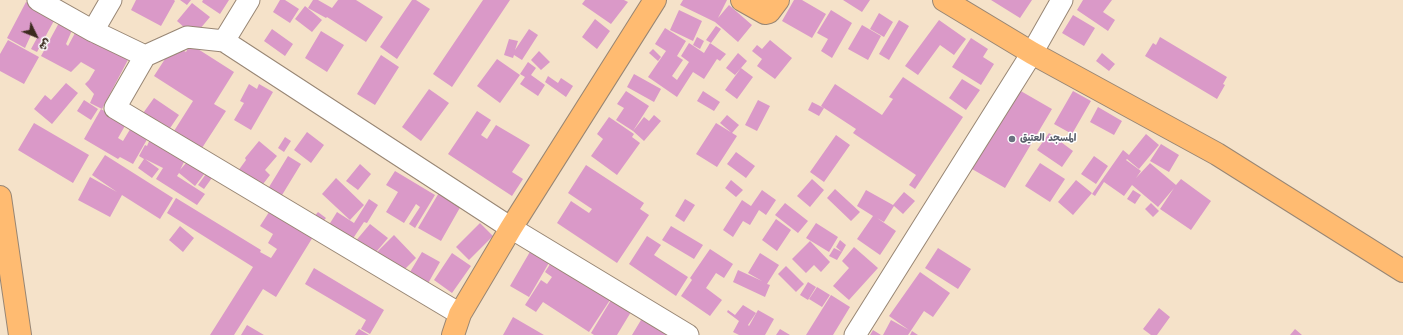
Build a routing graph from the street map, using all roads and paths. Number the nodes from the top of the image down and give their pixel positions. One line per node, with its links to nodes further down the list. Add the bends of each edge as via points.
1 (38, 0): 9 (street)
2 (111, 0): 9 (street)
3 (249, 0): 10 (street)
4 (655, 0): 14 (main road)
5 (742, 0): 6 (main road, via 765,12 769,12)
6 (778, 0)
7 (944, 0): 11 (main road)
8 (1062, 0): 11 (street)
9 (93, 31): 12 (street)
10 (224, 41): 12 (street, via 187,37); 14 (street)
11 (1032, 53): 15 (main road, via 1217,154); 20 (street)
12 (145, 56): 16 (street, via 115,108)
13 (0, 197): 17 (main road)
14 (511, 228): 16 (main road); 19 (street)
15 (1403, 271)
16 (460, 314): 18 (main road)
17 (20, 335)
18 (452, 335)
19 (688, 335)
20 (855, 335)

